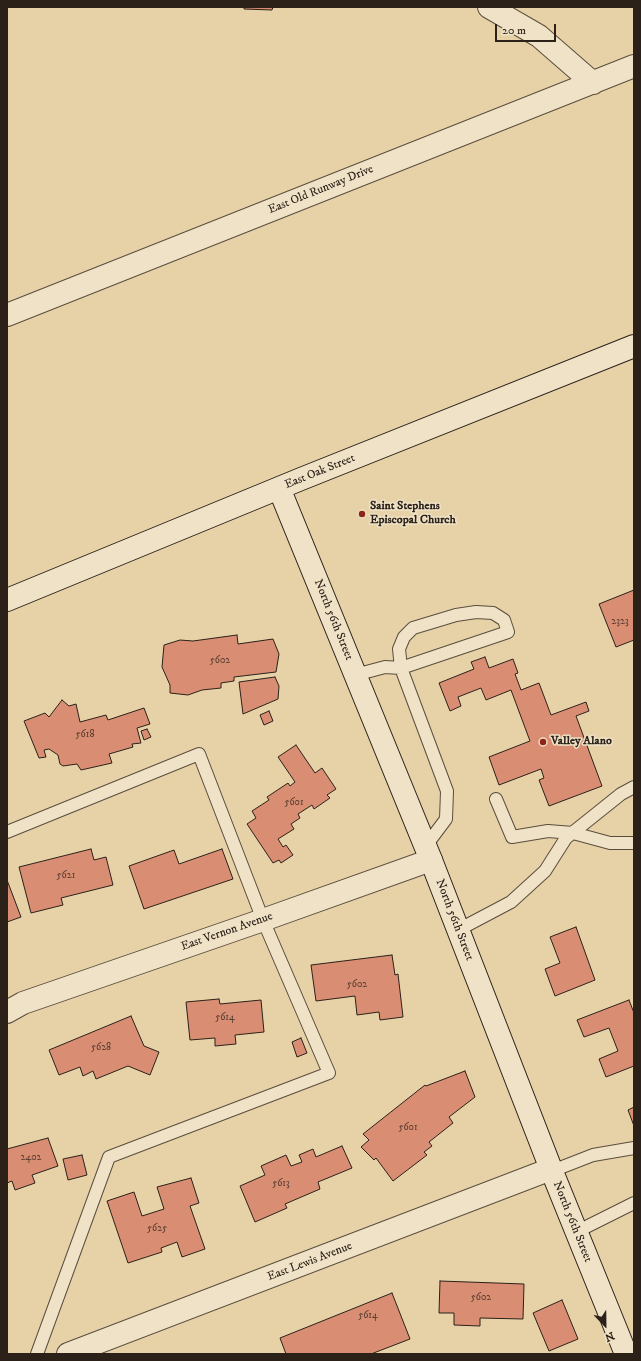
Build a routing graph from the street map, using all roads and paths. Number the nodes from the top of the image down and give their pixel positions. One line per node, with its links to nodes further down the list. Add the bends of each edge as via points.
1 (489, 7): 3 (street, via 539,36)
2 (634, 66): 3 (street, East Old Runway Drive)
3 (593, 83): 4 (street, East Old Runway Drive)
4 (7, 315)
5 (634, 346): 6 (street, East Oak Street)
6 (279, 488): 7 (street, East Oak Street); 9 (street, North 56th Street)
7 (7, 600)
8 (401, 668): 8 (lane, via 508,632 504,620 493,613 476,612 456,614 413,628 404,637 399,649); 9 (lane, via 385,667); 15 (lane, via 447,791 446,819)
9 (355, 674): 15 (street, North 56th Street)
10 (634, 787): 13 (lane, via 621,794)
11 (496, 799): 13 (lane, via 512,837 548,831)
12 (7, 832): 16 (lane, via 199,754)
13 (573, 833): 14 (lane, via 610,844); 17 (lane, via 566,838 545,871 511,902)
14 (634, 843)
15 (428, 854): 16 (street, East Vernon Avenue); 17 (street, North 56th Street)
16 (263, 920): 18 (street, East Vernon Avenue); 23 (lane, via 329,1073 109,1157)
17 (458, 930): 20 (street, North 56th Street)
18 (15, 1008)
19 (634, 1148): 20 (lane, via 593,1155)
20 (551, 1170): 22 (street, North 56th Street); 24 (street, East Lewis Avenue)
21 (634, 1203): 22 (lane)
22 (576, 1232): 25 (street, North 56th Street)
23 (37, 1354)
24 (68, 1354)
25 (626, 1354)

